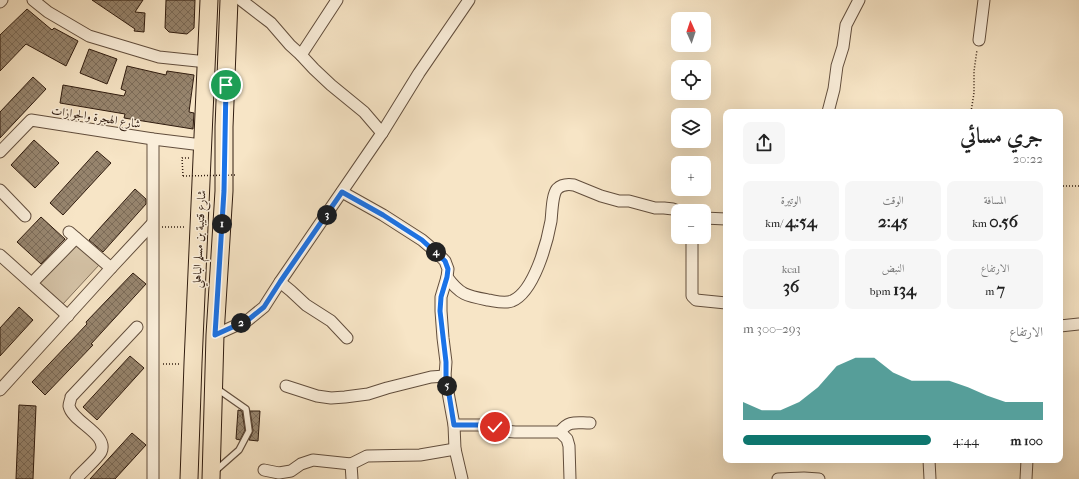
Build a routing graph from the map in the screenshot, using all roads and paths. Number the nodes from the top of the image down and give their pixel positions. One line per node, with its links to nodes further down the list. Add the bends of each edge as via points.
1 (34, 0): 11 (street, via 48,12 89,36 159,57)
2 (208, 0): 11 (main road, شارع قتيبة بن مسلم الباهلي)
3 (229, 0): 41 (main road, شارع قتيبة بن مسلم الباهلي, via 224,191)
4 (241, 0): 10 (street, via 271,23)
5 (337, 0): 10 (street)
6 (469, 0): 14 (street)
7 (859, 0): 12 (street, via 846,25)
8 (984, 0): 9 (street)
9 (979, 40): 13 (path)
10 (302, 55): 14 (street, via 331,85 364,112)
11 (206, 62): 16 (main road, شارع قتيبة بن مسلم الباهلي)
12 (829, 109)
13 (971, 109)
14 (382, 133): 23 (street)
15 (153, 139): 16 (street, شارع الهجرة والجوازات); 17 (street, شارع الهجرة والجوازات, via 31,120); 28 (street)
16 (202, 145): 44 (main road, شارع قتيبة بن مسلم الباهلي)
17 (0, 152)
18 (182, 158): 19 (path, bridge, via 183,176)
19 (237, 175)
20 (1063, 186): 21 (path)
21 (1079, 186)
22 (0, 190): 25 (street)
23 (342, 192): 33 (street, via 422,240 445,261); 34 (street)
24 (671, 209): 33 (street, via 619,201 574,185 563,185 554,194 551,222 542,257 529,285 520,296 504,302 471,297 460,292)
25 (25, 216)
26 (711, 218): 27 (street)
27 (723, 219)
28 (152, 225): 29 (path); 32 (street); 43 (street)
29 (186, 227)
30 (692, 244): 36 (street, via 692,296 696,300)
31 (0, 255): 35 (street)
32 (111, 268): 35 (street, via 72,235); 37 (street)
33 (447, 277): 45 (street, via 440,311)
34 (280, 282): 41 (street, via 264,307 248,320); 42 (street, via 306,305 331,321)
35 (32, 283): 37 (street)
36 (723, 303)
37 (68, 316): 48 (street)
38 (1079, 324): 39 (street)
39 (1063, 326)
40 (137, 327): 58 (street, via 71,397 69,404 72,412 100,439 102,446 101,452)
41 (215, 335): 46 (main road, شارع قتيبة بن مسلم الباهلي)
42 (347, 338)
43 (153, 364): 44 (path); 59 (street)
44 (193, 364): 60 (main road, شارع قتيبة بن مسلم الباهلي)
45 (446, 376): 47 (street, via 368,394 330,398); 50 (street)
46 (214, 386): 57 (main road, شارع قتيبة بن مسلم الباهلي); 57 (lane, via 246,409 249,431 239,450)
47 (286, 386)
48 (0, 390)
49 (590, 423): 51 (street, via 569,424)
50 (454, 425): 51 (street, via 486,425 515,432); 52 (street)
51 (560, 432): 63 (street, via 567,439 569,446)
52 (455, 449): 55 (street, via 420,455 367,456); 62 (street)
53 (929, 463): 66 (street)
54 (1027, 463): 67 (street)
55 (351, 464): 56 (street, via 313,460 291,470); 61 (street)
56 (264, 470)
57 (211, 477)
58 (76, 479)
59 (153, 479)
60 (189, 479)
61 (352, 479)
62 (462, 479)
63 (570, 479)
64 (778, 479): 65 (street)
65 (819, 479)
66 (930, 479)
67 (1026, 479)

